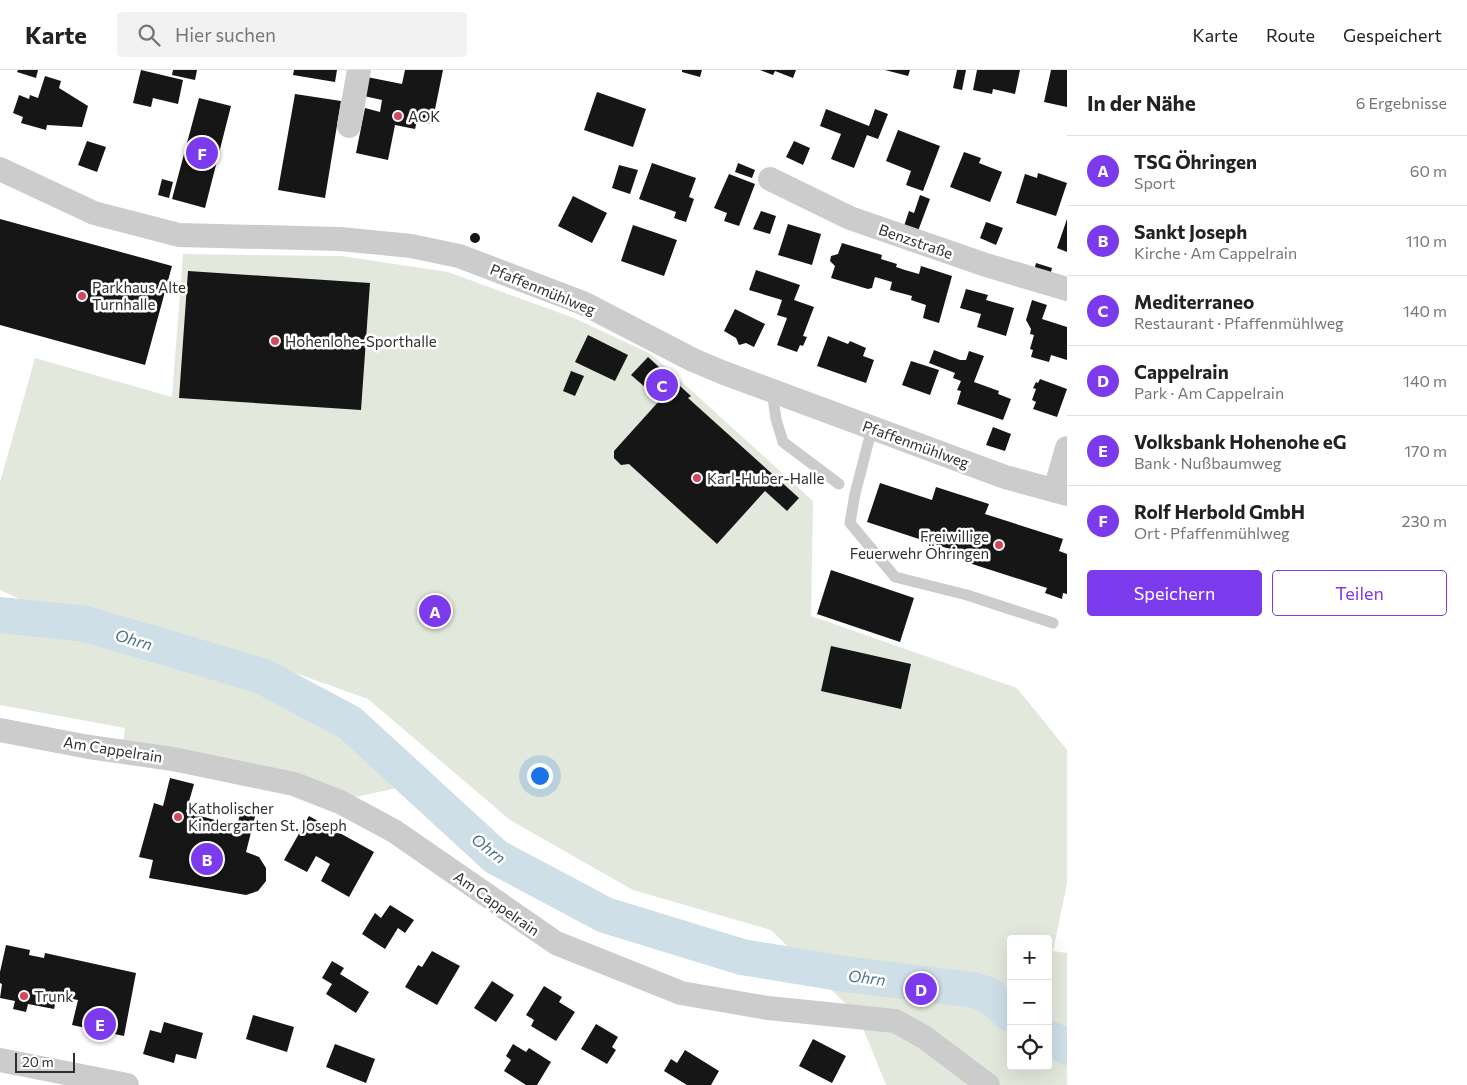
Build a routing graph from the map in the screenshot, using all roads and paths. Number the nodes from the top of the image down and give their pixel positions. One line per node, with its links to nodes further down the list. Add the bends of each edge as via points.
1 (359, 70): 2 (street)
2 (349, 126)
3 (0, 169): 6 (street, Pfaffenmühlweg, via 94,212 179,236 340,239 411,246 459,256 583,304 693,360)
4 (770, 179): 5 (street, Benzstraße, via 850,218)
5 (1067, 289)
6 (772, 391): 7 (street, Pfaffenmühlweg); 9 (lane, via 783,442)
7 (872, 428): 10 (street, Pfaffenmühlweg, via 1005,477); 11 (lane, via 850,524 895,577 967,595)
8 (1067, 448): 10 (street)
9 (839, 484)
10 (1061, 492)
11 (1053, 623)
12 (0, 730): 15 (street, Am Cappelrain, via 89,747 173,758 294,784 340,802 394,831 556,944 681,993 768,1008 895,1021 924,1037)
13 (0, 1060): 14 (street)
14 (127, 1085)
15 (988, 1085)

